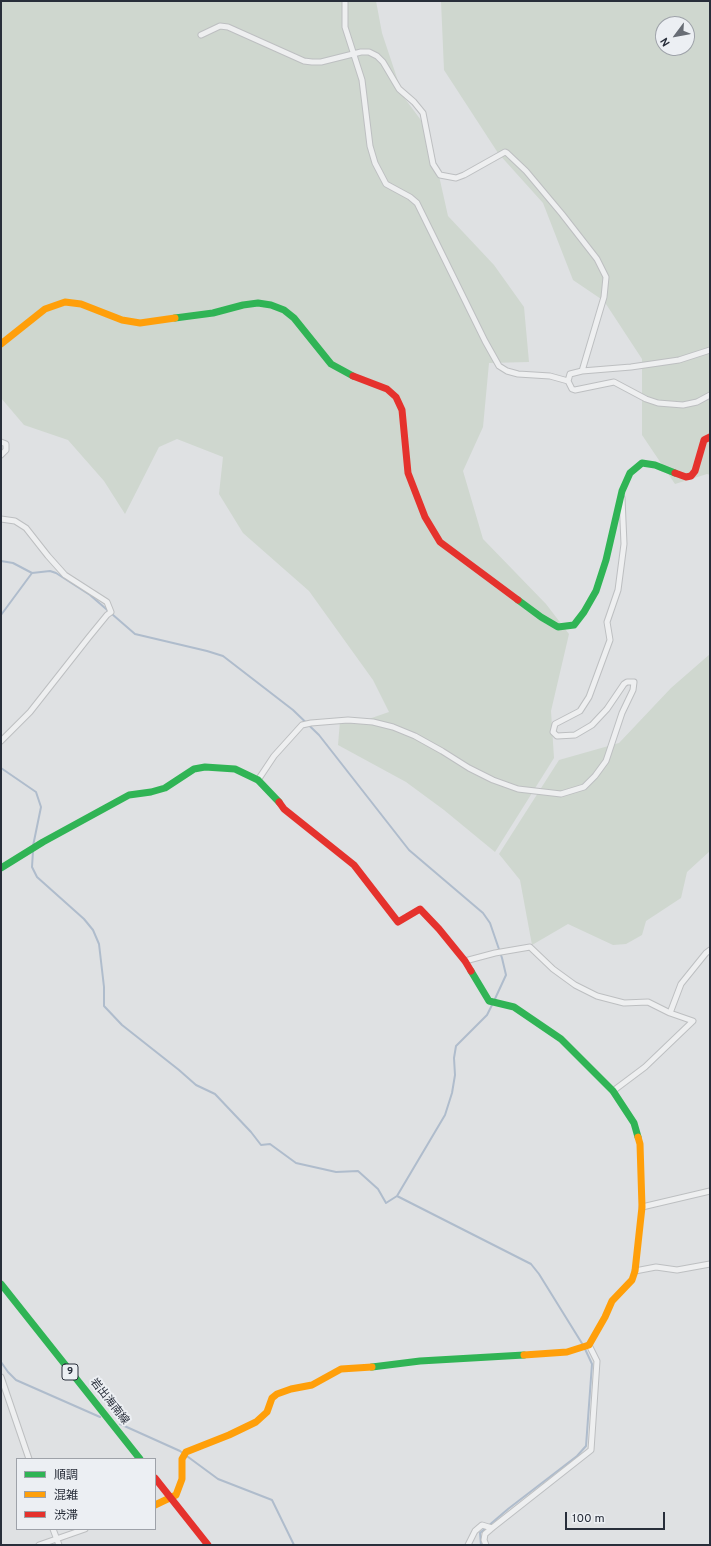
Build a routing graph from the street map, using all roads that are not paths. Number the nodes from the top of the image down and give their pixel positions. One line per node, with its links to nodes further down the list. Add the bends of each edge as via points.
1 (345, 1): 3 (street, via 345,27)
2 (201, 34): 3 (street, via 220,26 228,27 304,61 321,62)
3 (352, 54): 6 (street, via 369,52 377,56 384,62 399,89 423,113 433,164 440,175 456,178 507,153 540,187 597,259 606,277 606,284); 7 (street, via 362,80 370,146 378,171 386,184 417,203 499,366 518,374 550,376)
4 (1, 344): 12 (street, via 45,309 65,302 81,304 122,320 140,323 213,313 258,303 284,310 294,318 331,364 349,375 387,389 396,397 402,410 408,472 425,517 440,542 558,627 574,624 596,591)
5 (710, 350): 6 (street, via 679,360)
6 (582, 371): 7 (street, via 570,374)
7 (568, 381): 8 (street, via 575,390 614,382 646,399 676,405 697,402)
8 (710, 395)
9 (710, 436): 12 (street, via 704,440 695,471 691,476 686,477 655,465 642,463 630,473)
10 (1, 442): 11 (street, via 6,444 6,450)
11 (1, 455)
12 (622, 491): 15 (street, via 624,544 618,590 607,622 610,640 589,697 580,711 555,724 554,732 557,736 575,735 592,725 624,684 634,682 606,760 584,787 561,794 518,788 468,768 415,736 393,727 348,720 302,726 274,756)
13 (1, 519): 14 (street, via 15,521 26,528 65,574 107,602 111,612 30,712)
14 (1, 741)
15 (258, 780): 16 (street, via 235,769 194,769 165,788 129,795); 18 (street, via 284,809 354,865 398,922 420,909)
16 (1, 868)
17 (710, 950): 19 (street, via 681,984)
18 (465, 961): 19 (street, via 530,947 553,969 596,996 624,1003 648,1002); 20 (street, via 489,1000 514,1007 561,1040)
19 (670, 1013): 20 (street, via 693,1021 645,1067)
20 (613, 1091): 22 (street, via 634,1123 640,1144)
21 (710, 1191): 22 (street)
22 (642, 1207): 24 (street)
23 (710, 1264): 24 (street, via 677,1270 656,1267)
24 (635, 1271): 26 (street, via 632,1280 612,1301)
25 (1, 1284): 29 (street, 岩出海南線 / 9)
26 (589, 1345): 31 (street, via 567,1352 341,1368 312,1385 277,1394 272,1398 267,1412 256,1422 186,1452 182,1459 182,1479 176,1495); 33 (street, via 597,1361 591,1450)
27 (1, 1378): 28 (street)
28 (29, 1458)
29 (139, 1458)
30 (156, 1479): 31 (street)
31 (171, 1499): 32 (street); 39 (street)
32 (156, 1505)
33 (492, 1528): 40 (street, via 482,1525 475,1531); 41 (street, via 486,1534)
34 (53, 1530): 36 (street)
35 (82, 1530): 36 (street)
36 (56, 1539): 37 (street); 38 (street)
37 (39, 1545)
38 (59, 1545)
39 (208, 1545)
40 (468, 1545)
41 (486, 1545)

